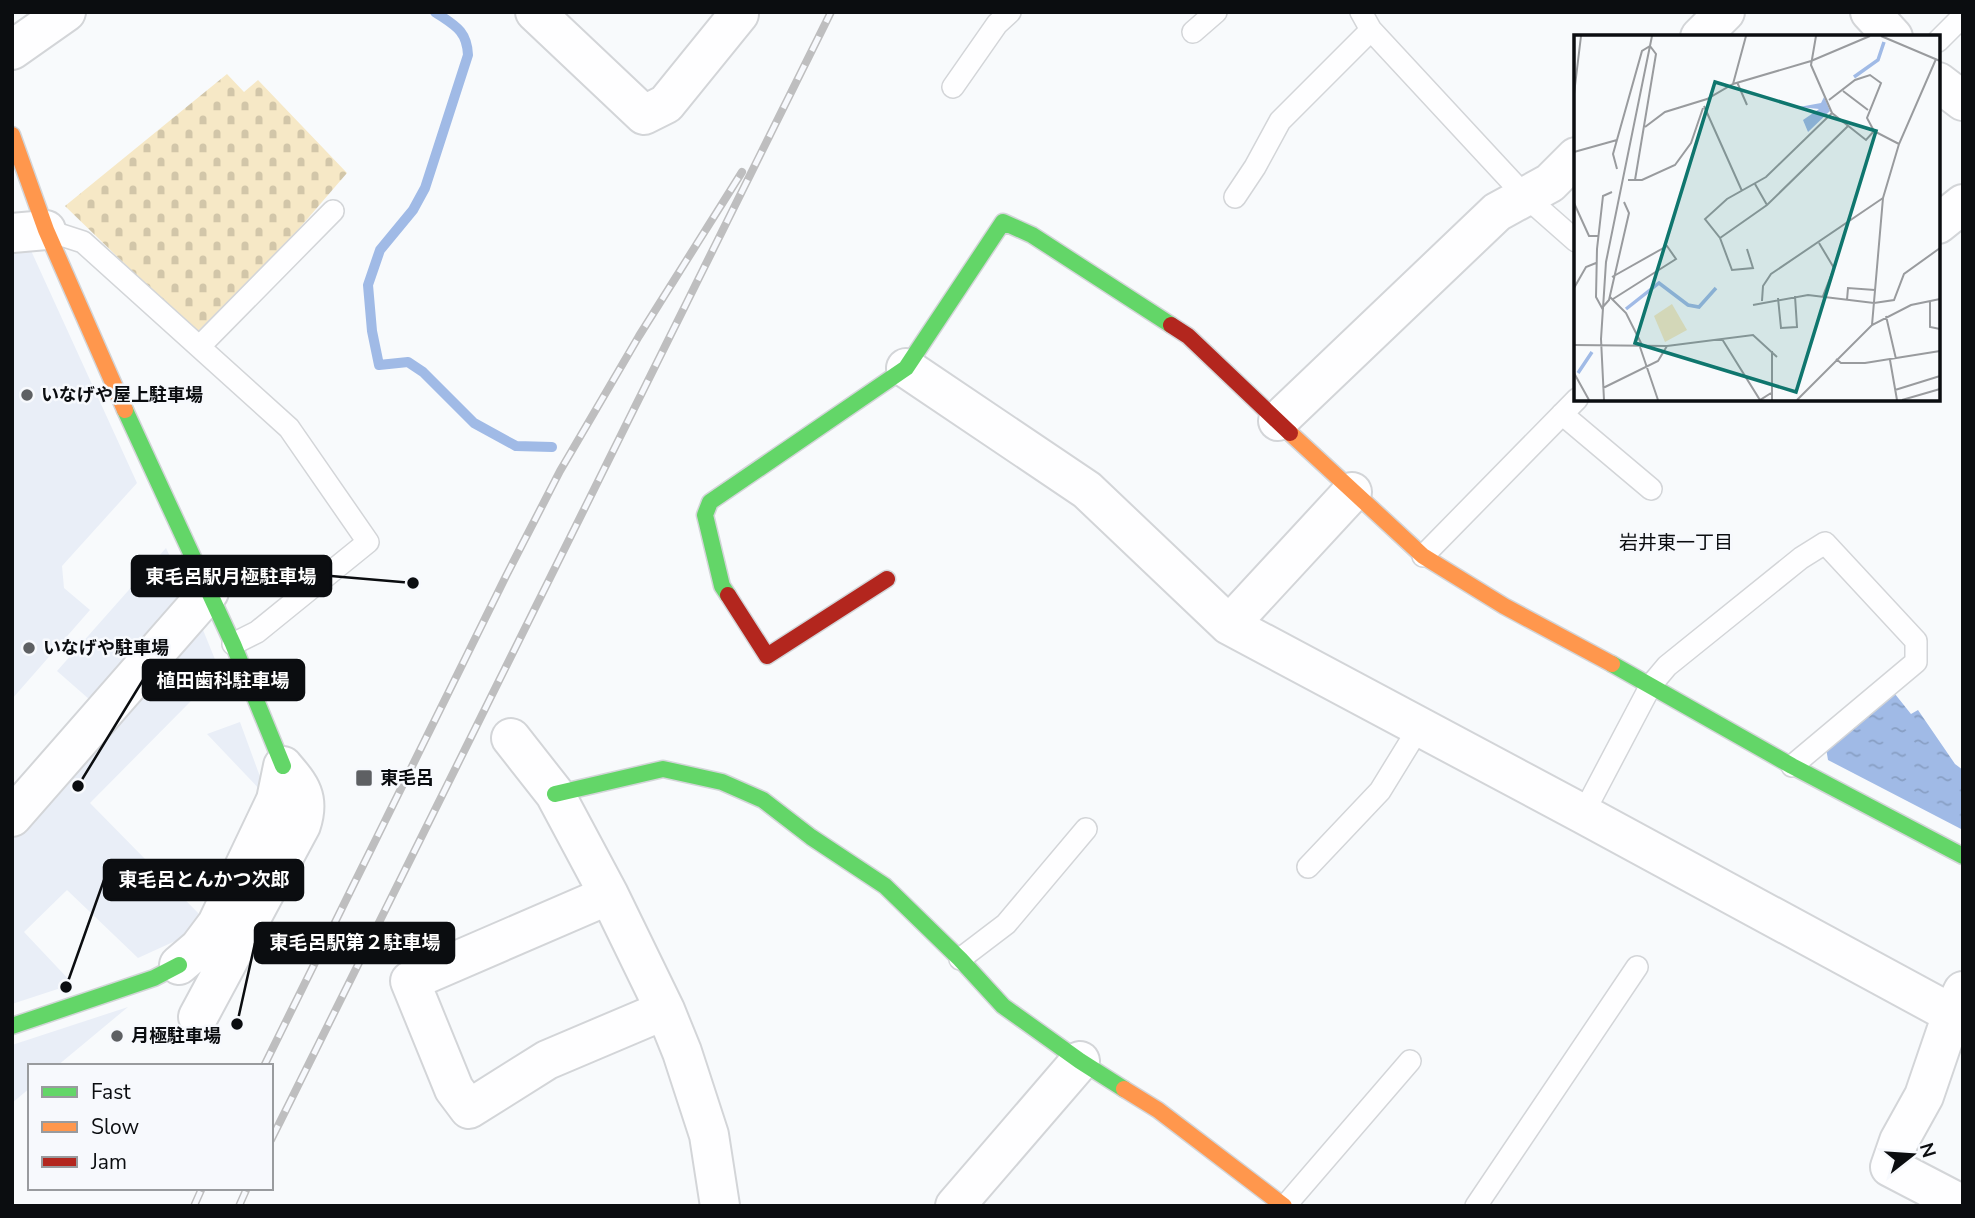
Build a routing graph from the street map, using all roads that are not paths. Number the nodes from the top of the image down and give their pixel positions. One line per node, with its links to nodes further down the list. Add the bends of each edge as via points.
1 (66, 12): 14 (street)
2 (534, 12): 3 (street, via 644,115 666,104 739,14)
3 (736, 12)
4 (1010, 12): 16 (lane)
5 (1216, 12): 10 (lane)
6 (1725, 12): 11 (street)
7 (1870, 12): 12 (street)
8 (1963, 16): 13 (lane)
9 (1366, 21): 20 (lane, via 1280,121); 21 (lane)
10 (1194, 32)
11 (1702, 35)
12 (1892, 35)
13 (1940, 39)
14 (12, 50)
15 (1940, 84): 17 (street)
16 (953, 87)
17 (1963, 101)
18 (12, 135): 25 (street)
19 (1574, 159): 21 (street, via 1550,183)
20 (1235, 197)
21 (1526, 197): 26 (lane); 31 (street, via 1497,212)
22 (1963, 204): 24 (street)
23 (333, 211): 27 (lane)
24 (1940, 222)
25 (29, 232): 27 (lane, via 83,242); 36 (street, via 140,443)
26 (1574, 239)
27 (201, 346): 38 (lane, via 289,428 368,542 257,632)
28 (906, 368): 31 (street, via 1003,222 1032,235 1188,336); 35 (street, via 710,502 705,516 722,586 767,656); 37 (street, via 1087,490)
29 (1575, 401): 30 (lane)
30 (1562, 414): 32 (lane); 34 (lane)
31 (1278, 421): 33 (street)
32 (1651, 489)
33 (1352, 492): 34 (street); 37 (street)
34 (1423, 556): 39 (street, via 1504,606)
35 (887, 579)
36 (208, 592): 38 (street); 46 (street)
37 (1229, 625): 40 (street)
38 (233, 644): 42 (street)
39 (1651, 685): 43 (street); 43 (lane, via 1667,666 1825,543 1916,641 1916,662); 45 (lane)
40 (1420, 726): 45 (street); 49 (lane, via 1380,791)
41 (511, 738): 44 (street)
42 (283, 766): 52 (street, via 276,800 217,924); 52 (street, via 304,796 301,825 228,964 197,970)
43 (1792, 766): 48 (street)
44 (555, 794): 50 (street); 51 (street, via 663,769 722,782 762,800 885,886)
45 (1583, 814): 54 (street)
46 (12, 817)
47 (1086, 829): 51 (lane, via 1006,924)
48 (1963, 856)
49 (1308, 867)
50 (609, 894): 55 (street); 55 (street, via 410,981 454,1089 469,1109 547,1060)
51 (960, 959): 57 (street, via 1003,1006)
52 (179, 965): 56 (street, via 154,978)
53 (1637, 967): 63 (lane)
54 (1957, 1003): 59 (street, via 1924,1097 1890,1167)
55 (665, 1010): 60 (street, via 709,1135)
56 (12, 1026)
57 (1080, 1061): 61 (street); 62 (street, via 1158,1110)
58 (1410, 1061): 62 (lane)
59 (1963, 1205)
60 (720, 1206)
61 (955, 1206)
62 (1284, 1206)
63 (1476, 1206)

